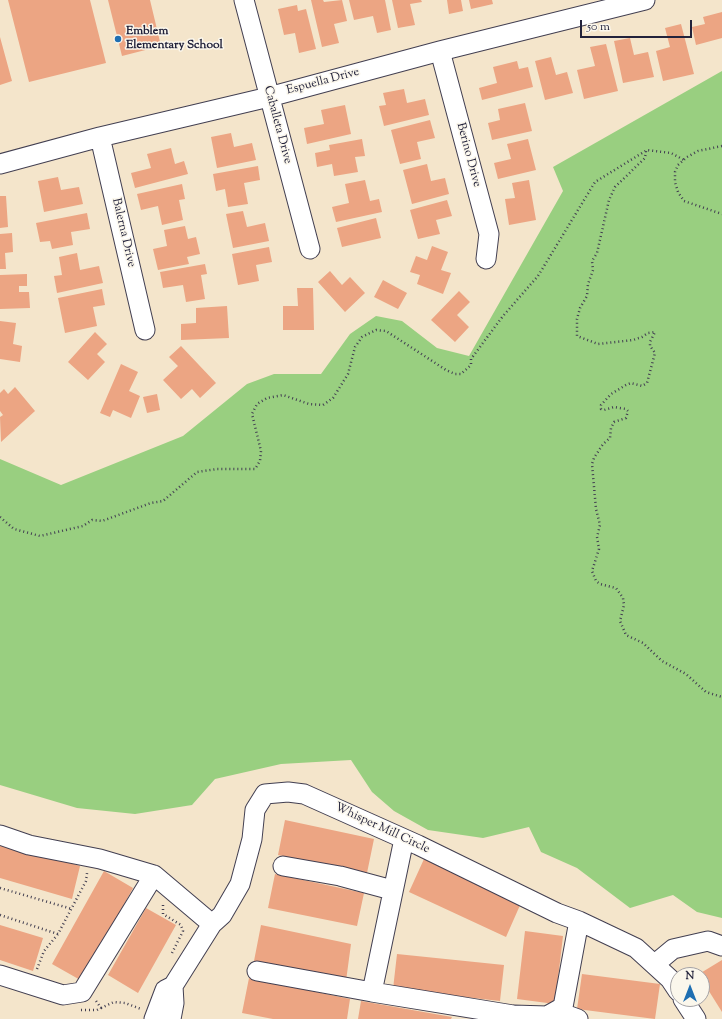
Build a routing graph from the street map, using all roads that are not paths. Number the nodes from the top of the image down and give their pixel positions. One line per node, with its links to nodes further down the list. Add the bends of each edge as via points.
1 (244, 0): 4 (street, Caballeta Drive)
2 (645, 0): 3 (street, Espuella Drive)
3 (440, 51): 4 (street, Espuella Drive); 8 (street, Berino Drive, via 489,234)
4 (269, 97): 5 (street, Espuella Drive); 7 (street, Caballeta Drive)
5 (100, 137): 6 (street, Espuella Drive); 9 (street, Balerna Drive)
6 (0, 164)
7 (310, 249)
8 (486, 259)
9 (145, 330)
10 (0, 835): 13 (street, via 29,845 90,857)
11 (404, 839): 14 (street); 15 (street, Whisper Mill Circle, via 557,913); 16 (street, Whisper Mill Circle, via 304,794 265,794 255,810 252,839 240,884 222,916)
12 (283, 866): 14 (street, via 340,876)
13 (154, 875): 16 (street); 20 (street, via 82,992 63,995)
14 (392, 890): 23 (street)
15 (579, 921): 18 (street, Whisper Mill Circle, via 636,948); 25 (street, via 563,1007)
16 (212, 924): 22 (street, Whisper Mill Circle)
17 (722, 946): 18 (street, via 708,940 674,949)
18 (655, 964): 21 (street, Whisper Mill Circle)
19 (257, 971): 23 (street)
20 (0, 976)
21 (670, 979)
22 (173, 986): 26 (street, Whisper Mill Circle, via 165,990); 27 (street, via 174,1003)
23 (372, 992): 25 (street, via 513,1015 547,1016)
24 (688, 1007): 29 (street)
25 (556, 1011): 28 (street)
26 (149, 1014)
27 (171, 1019)
28 (578, 1019)
29 (696, 1019)

